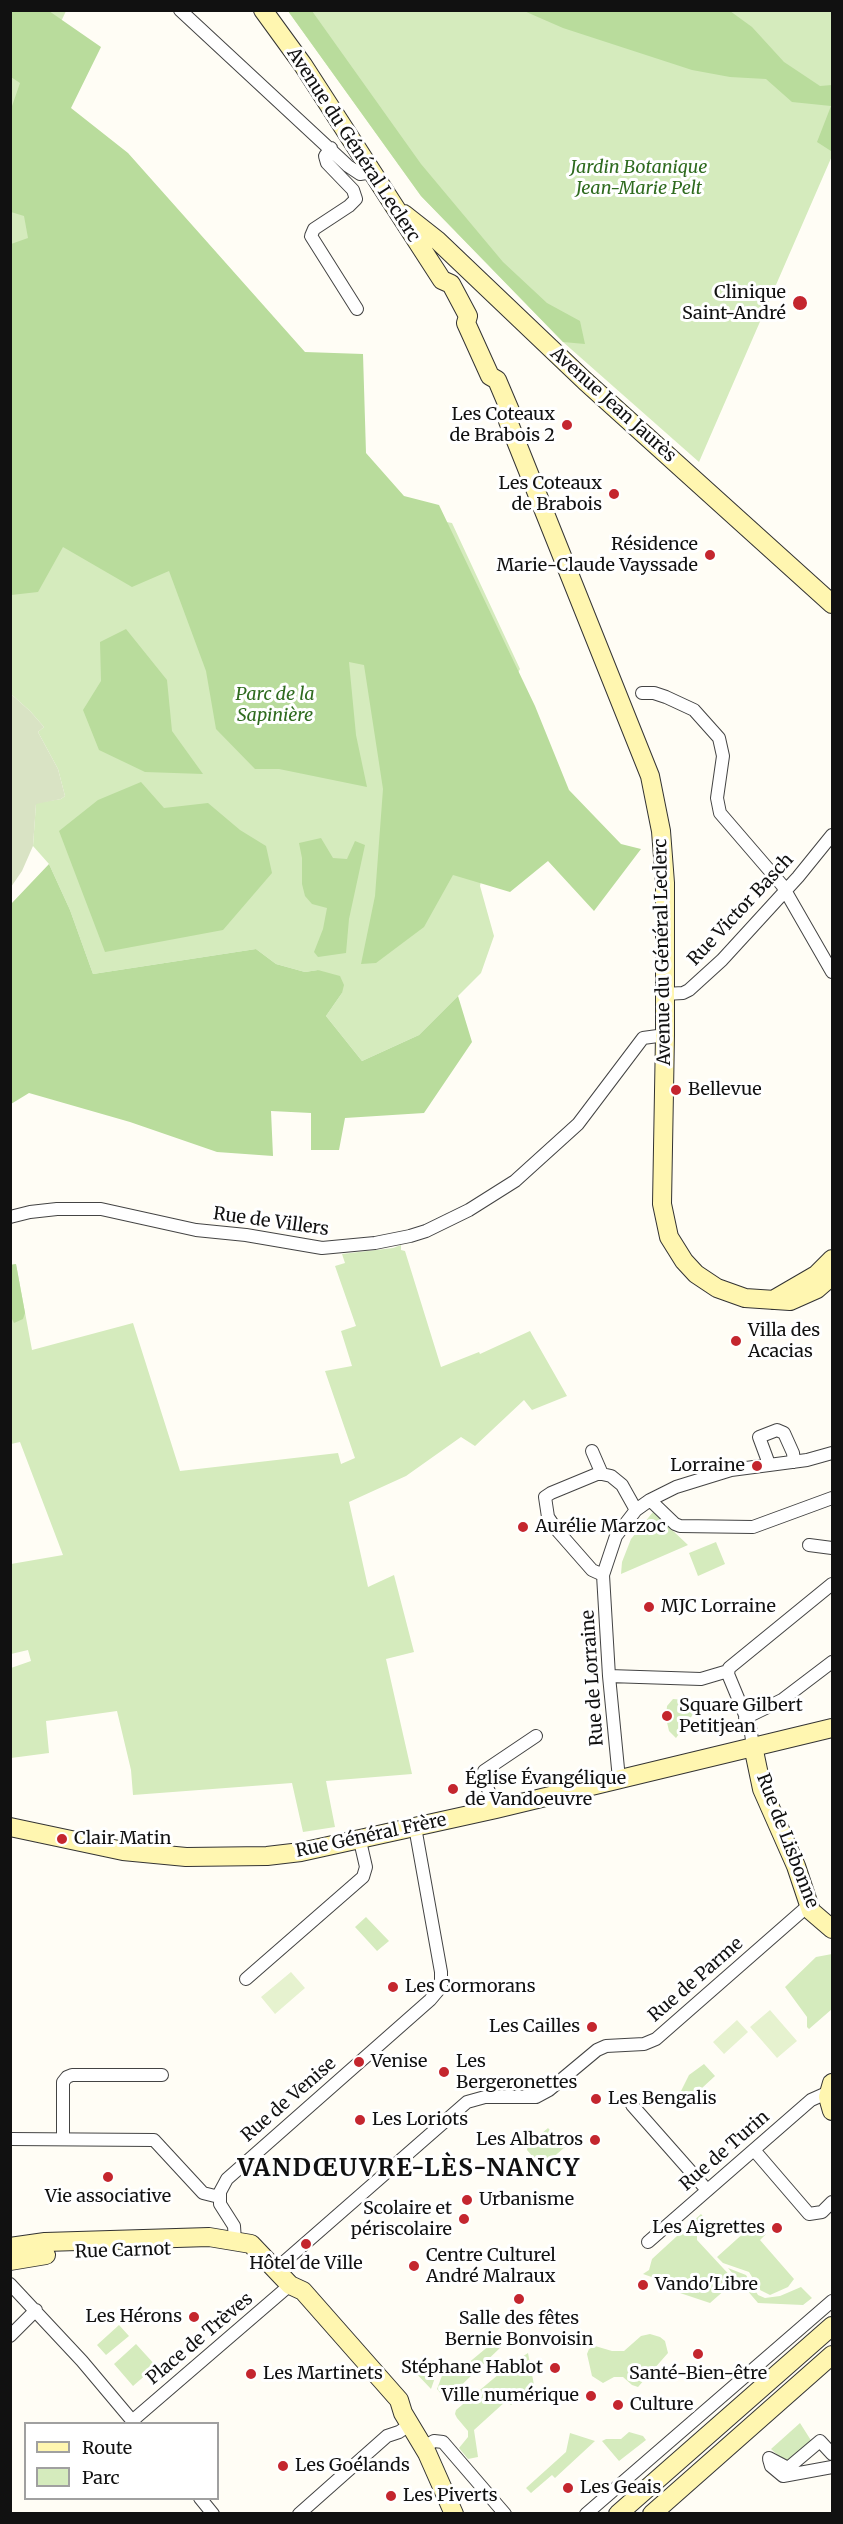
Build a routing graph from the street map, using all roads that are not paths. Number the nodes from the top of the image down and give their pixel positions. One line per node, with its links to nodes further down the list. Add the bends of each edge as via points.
1 (180, 10): 3 (street)
2 (263, 10): 4 (street, Avenue du Général Leclerc)
3 (335, 152): 4 (street, via 360,174); 6 (street, via 325,156 327,163 353,190 356,199 314,229 311,236)
4 (368, 165): 5 (street, Avenue du Général Leclerc)
5 (394, 207): 7 (street, Avenue Jean Jaurès, via 437,240 593,388); 12 (street, Avenue du Général Leclerc, via 442,280 441,289 458,320 466,323 490,376 487,385 500,417 508,422 650,776 663,849)
6 (357, 309)
7 (832, 604)
8 (642, 693): 10 (street, via 654,693 694,710 719,738 723,756 717,798 720,813)
9 (832, 835): 10 (street, Rue Victor Basch)
10 (785, 891): 11 (street); 12 (street, Rue Victor Basch, via 693,987 683,993)
11 (832, 972)
12 (665, 994): 13 (street, Avenue du Général Leclerc)
13 (665, 1035): 14 (street, Rue de Villers, via 643,1038 578,1124 514,1181 470,1210 410,1236 322,1248 196,1230 101,1209 57,1209); 17 (street, Avenue du Général Leclerc, via 662,1204 669,1237 687,1265 704,1281 737,1296)
14 (10, 1217)
15 (832, 1259): 17 (street, via 816,1275)
16 (832, 1276): 17 (street, Avenue du Général Leclerc, via 798,1299)
17 (773, 1300)
18 (592, 1451): 22 (street)
19 (832, 1453): 20 (street, Rue de Lorraine)
20 (794, 1462): 21 (street, Rue de Lorraine); 21 (street, via 784,1432 777,1430 759,1437)
21 (769, 1464): 24 (street, Rue de Lorraine, via 706,1476)
22 (602, 1474): 25 (street, via 621,1485); 28 (street, via 550,1493 544,1502 556,1529 592,1570)
23 (832, 1498): 24 (street, via 753,1527 680,1526)
24 (650, 1500): 25 (street, Rue de Lorraine)
25 (636, 1510): 28 (street, Rue de Lorraine, via 616,1536)
26 (809, 1545): 27 (street)
27 (832, 1548)
28 (603, 1575): 32 (street, Rue de Lorraine)
29 (832, 1584): 31 (street)
30 (832, 1662): 33 (street, via 782,1700)
31 (728, 1671): 32 (street, via 701,1679); 33 (street)
32 (609, 1676): 37 (street, Rue de Lorraine)
33 (746, 1718): 36 (street)
34 (832, 1728): 36 (street, Rue Général Frère)
35 (536, 1736): 38 (street, via 484,1771)
36 (753, 1746): 37 (street, Rue Général Frère); 42 (street, Rue de Lisbonne, via 762,1789)
37 (619, 1779): 38 (street, Rue Général Frère)
38 (496, 1809): 40 (street, Rue Général Frère)
39 (10, 1827): 41 (street, Rue Général Frère, via 123,1851 186,1857 267,1856)
40 (415, 1827): 41 (street, Rue Général Frère); 53 (street, Rue de Venise, via 441,1972 438,1993 227,2179)
41 (360, 1841): 44 (street, via 366,1867 363,1877)
42 (809, 1905): 43 (street, Rue de Lisbonne); 59 (street, Rue de Parme, via 656,2039 597,2050 536,2097 494,2096 467,2102)
43 (832, 1929)
44 (246, 1979)
45 (162, 2075): 50 (street, via 67,2078 63,2082)
46 (831, 2088): 48 (street); 51 (street, Rue de Turin, via 811,2100)
47 (632, 2105): 52 (street)
48 (832, 2111)
49 (10, 2139): 50 (street)
50 (63, 2139): 53 (street, via 154,2140 203,2193)
51 (754, 2150): 52 (street, Rue de Turin); 54 (street, via 809,2214 822,2212)
52 (707, 2190): 56 (street, Rue de Turin)
53 (219, 2197): 55 (street, via 234,2226)
54 (832, 2202)
55 (235, 2241): 57 (street, Rue Carnot, via 209,2236 45,2242); 58 (street, Rue Carnot, via 209,2248 53,2254); 59 (street, Rue Carnot, via 251,2244)
56 (648, 2242)
57 (10, 2247)
58 (10, 2261)
59 (276, 2269): 61 (street, Rue Carnot)
60 (10, 2284): 63 (street)
61 (290, 2285): 67 (street, Place de Trèves); 68 (street, Rue Carnot, via 295,2298)
62 (832, 2301): 76 (street)
63 (36, 2310): 65 (street); 67 (street)
64 (832, 2326): 77 (street)
65 (10, 2336)
66 (832, 2355): 78 (street)
67 (134, 2422)
68 (414, 2430): 73 (street, via 387,2436); 74 (street); 75 (street, via 443,2442)
69 (832, 2454): 70 (street, via 820,2441 788,2468 769,2458 771,2466 783,2476)
70 (832, 2467)
71 (201, 2500): 72 (street)
72 (213, 2514)
73 (299, 2514)
74 (454, 2514)
75 (506, 2514)
76 (586, 2514)
77 (618, 2514)
78 (652, 2514)

